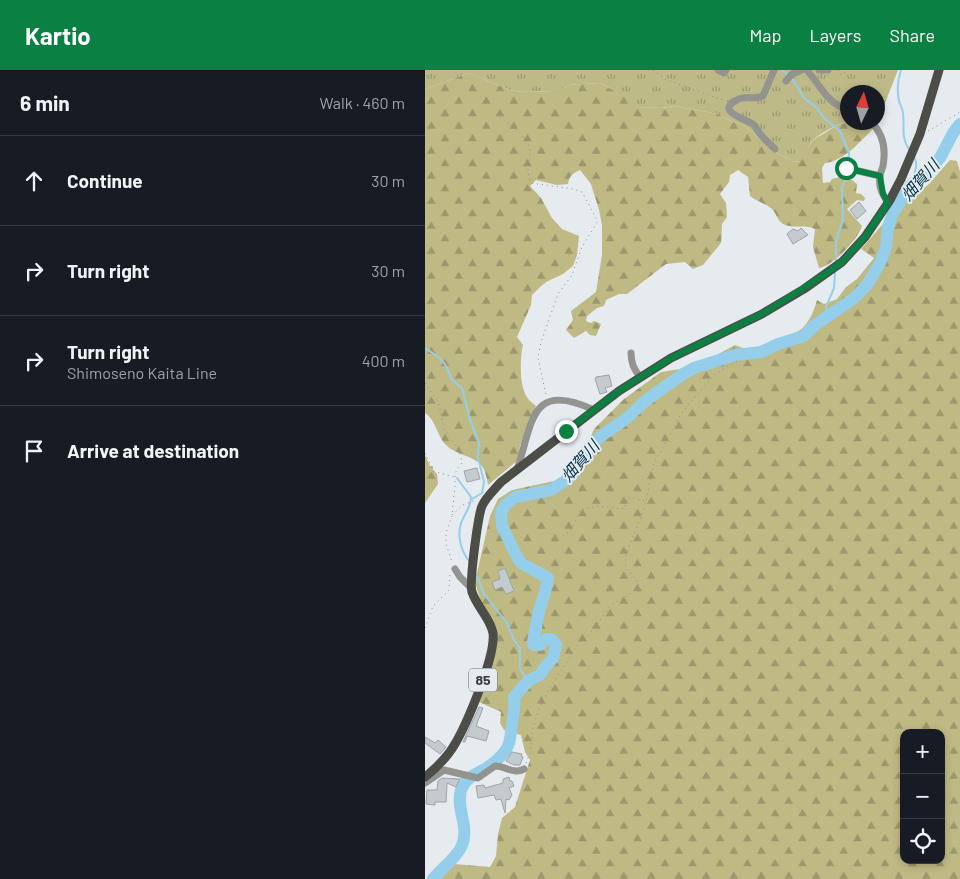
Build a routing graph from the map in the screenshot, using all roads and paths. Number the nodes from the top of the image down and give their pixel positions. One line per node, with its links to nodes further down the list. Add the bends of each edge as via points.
1 (653, 70): 14 (path, via 665,80 723,99)
2 (718, 70): 3 (street)
3 (726, 70)
4 (774, 70): 14 (street, via 763,96 738,98)
5 (802, 70): 12 (street)
6 (807, 70): 13 (street, via 826,95)
7 (819, 70): 8 (street)
8 (828, 70)
9 (838, 70): 10 (path, via 843,74)
10 (847, 70)
11 (939, 70): 18 (main road, 85)
12 (786, 81)
13 (840, 106)
14 (730, 108): 19 (street, via 734,116 754,126)
15 (960, 112): 18 (path)
16 (496, 114): 27 (path, via 529,145 527,171 531,183 581,192 597,218 572,275 558,294 541,342 539,358)
17 (878, 130): 21 (street, via 884,147)
18 (920, 134): 22 (main road, 85)
19 (775, 149)
20 (846, 168): 21 (street)
21 (880, 176): 22 (street)
22 (888, 203): 25 (main road, 85, via 865,237 842,262 804,289)
23 (631, 353): 25 (street)
24 (737, 361): 33 (path, via 716,373 681,414 654,463)
25 (640, 377): 28 (main road, 85)
26 (425, 383): 31 (path, via 439,405 444,430 461,456 462,463)
27 (547, 401): 28 (street, via 570,400); 30 (street, via 533,418)
28 (594, 410): 30 (main road, 85)
29 (425, 453): 31 (path, via 433,471)
30 (517, 470): 32 (main road, 85)
31 (454, 477): 34 (path)
32 (486, 499): 34 (path, via 466,504); 37 (main road, 85, via 478,518)
33 (646, 501): 35 (path, via 628,497 624,509 597,506 580,510 571,531); 39 (path, via 625,557 628,571 637,581 635,590 611,605 593,630 575,647 538,711)
34 (452, 516): 36 (path, via 446,544)
35 (563, 536)
36 (455, 569): 37 (street); 38 (path, via 450,575 449,590 433,606)
37 (471, 587): 40 (main road, 85, via 491,626 493,644 476,699 450,752)
38 (425, 628)
39 (524, 769): 41 (street, via 516,772 495,766 475,778 444,770)
40 (425, 778)
41 (425, 783)

